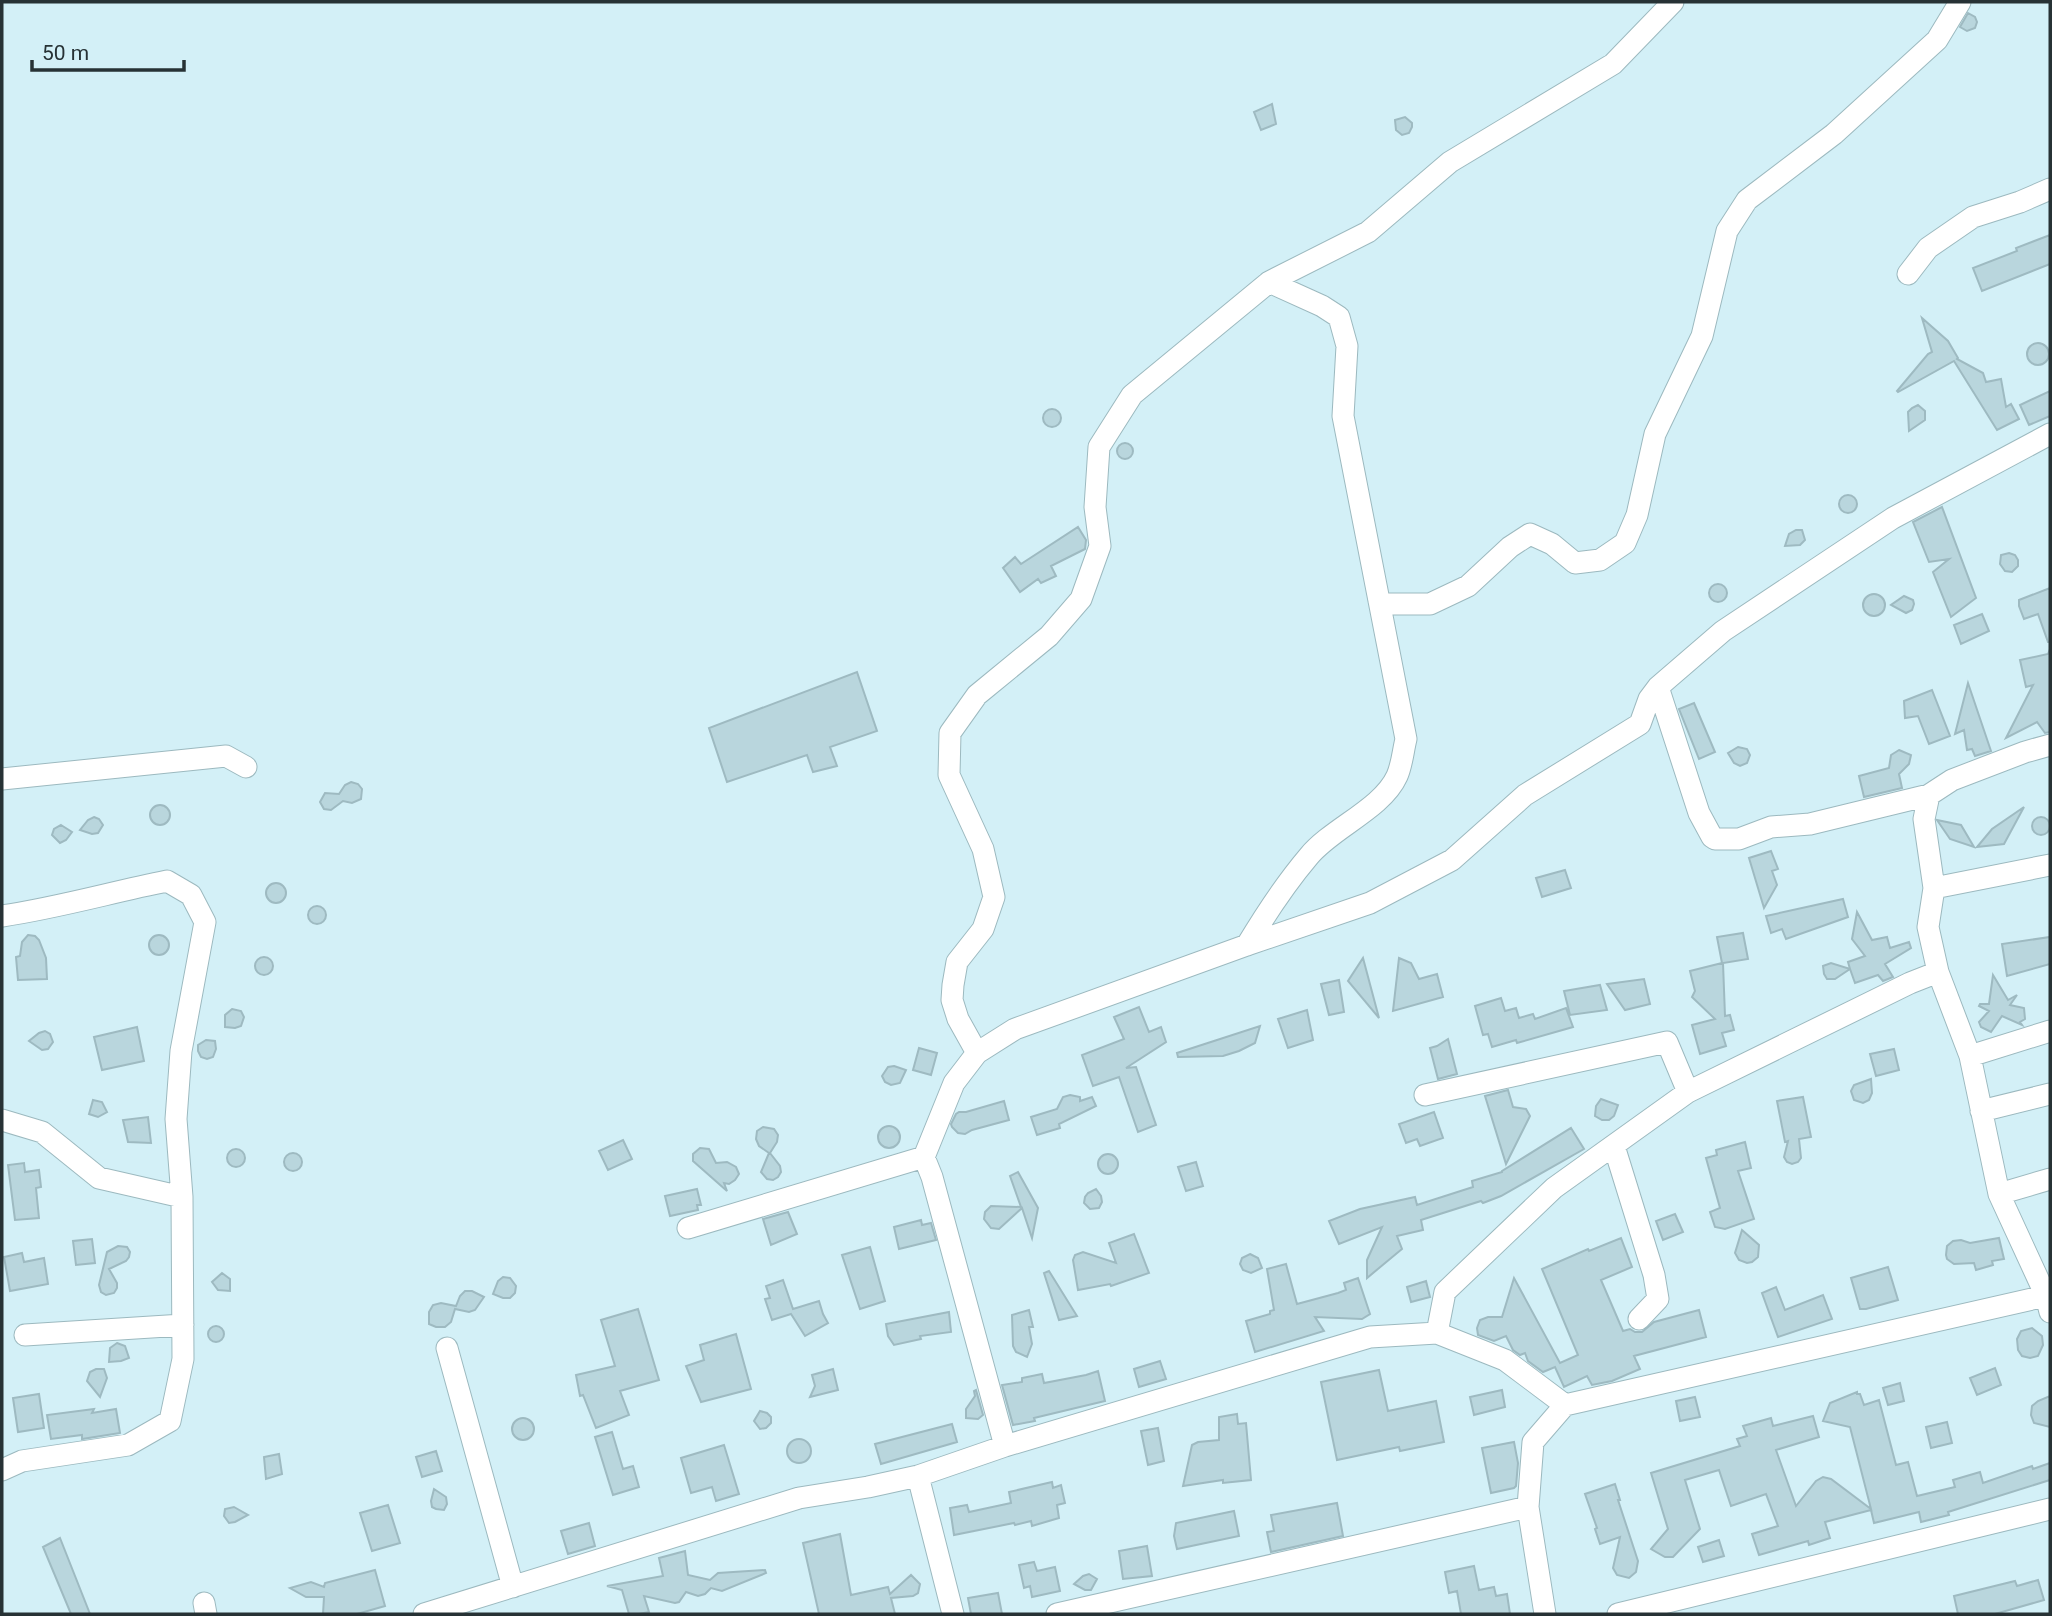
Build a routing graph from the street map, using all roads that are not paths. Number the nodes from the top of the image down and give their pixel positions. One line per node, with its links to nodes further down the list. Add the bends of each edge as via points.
1 (1673, 2): 5 (street, via 1613,64 1450,162 1368,232)
2 (1960, 2): 7 (street, via 1937,40 1834,134 1747,200 1727,231 1702,336 1655,434 1637,515 1625,543 1600,560 1575,563 1552,544 1530,534 1468,586 1430,604)
3 (2050, 189): 4 (street, via 1973,217 1928,248)
4 (1908, 274)
5 (1269, 282): 7 (street, via 1339,317 1348,346 1343,416); 19 (street, via 1132,395 1098,447 1095,507 1100,546 1081,599 1049,636 977,695 950,733 949,775 983,849 994,897 983,929 957,962 953,985 958,1020)
6 (2050, 435): 8 (street, via 1893,518 1723,631)
7 (1379, 601): 16 (street, via 1406,739 1397,777 1378,802 1310,854)
8 (1658, 687): 12 (street, via 1699,813 1715,839 1739,839 1771,827 1810,824); 16 (street, via 1640,724 1525,795 1452,860 1370,903)
9 (2050, 745): 12 (street, via 1952,780)
10 (246, 767): 11 (street, via 226,756)
11 (2, 779)
12 (1929, 795): 14 (street, via 1924,819)
13 (2050, 865): 14 (street)
14 (1934, 888): 17 (street, via 1928,928)
15 (2, 916): 30 (street, via 167,881 191,895 205,922 181,1051 176,1119)
16 (1247, 945): 19 (street, via 1015,1029)
17 (1938, 972): 20 (street); 21 (street)
18 (2050, 1031): 20 (street)
19 (977, 1053): 27 (street, via 954,1083)
20 (1970, 1056): 24 (street)
21 (1688, 1092): 23 (street, via 1667,1042); 26 (street)
22 (2050, 1094): 24 (street)
23 (1425, 1095)
24 (1981, 1111): 29 (street)
25 (2, 1120): 30 (street, via 42,1132 99,1178)
26 (1614, 1146): 33 (street, via 1658,1299); 35 (street, via 1554,1188 1445,1292)
27 (924, 1157): 31 (street); 39 (street)
28 (2050, 1179): 29 (street)
29 (1999, 1194): 32 (street)
30 (183, 1197): 34 (street)
31 (688, 1228)
32 (2049, 1301): 38 (street)
33 (1639, 1319)
34 (183, 1325): 36 (street); 40 (street, via 183,1359 170,1421 128,1445 22,1461)
35 (1437, 1333): 38 (street, via 1505,1360); 39 (street, via 1370,1338)
36 (25, 1335)
37 (447, 1348): 44 (street)
38 (1565, 1405): 42 (street, via 1533,1441)
39 (1005, 1446): 41 (street)
40 (2, 1470)
41 (918, 1476): 44 (street, via 799,1498); 46 (street)
42 (1528, 1507): 47 (street); 48 (street)
43 (2050, 1509): 49 (street)
44 (513, 1587): 45 (street)
45 (424, 1614)
46 (953, 1614)
47 (1056, 1614)
48 (1545, 1614)
49 (1618, 1614)

